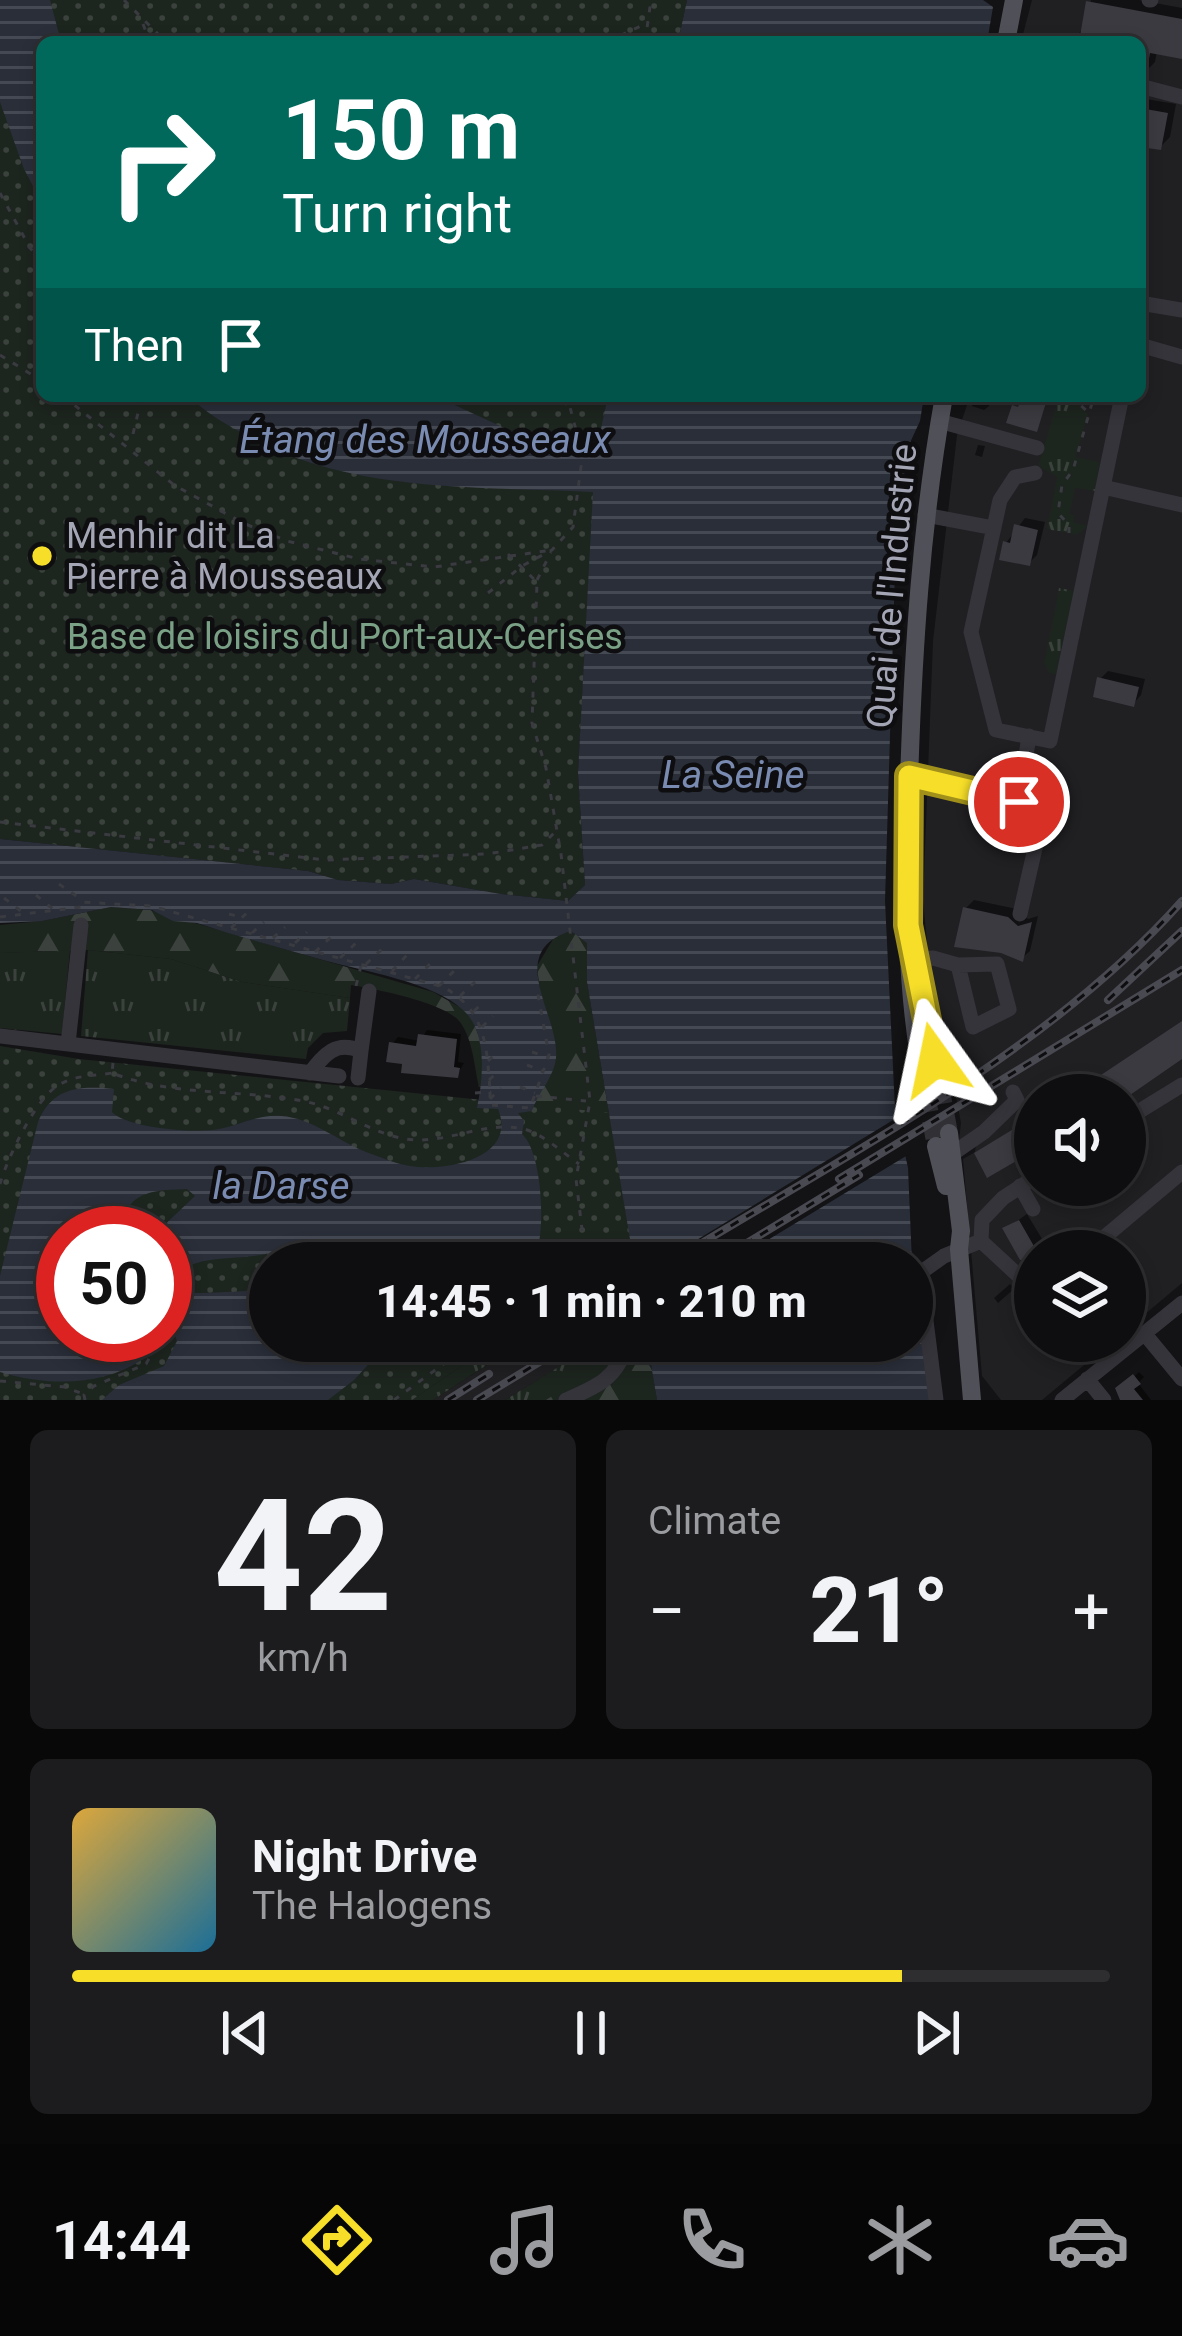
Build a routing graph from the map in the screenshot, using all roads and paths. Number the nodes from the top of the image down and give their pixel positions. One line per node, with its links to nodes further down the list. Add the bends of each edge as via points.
1 (124, 0): 4 (path)
2 (652, 0): 5 (path)
3 (1014, 0): 10 (main road)
4 (143, 22): 6 (path); 7 (path)
5 (649, 22): 8 (path); 9 (path)
6 (148, 36)
7 (159, 36)
8 (620, 36)
9 (646, 36)
10 (1007, 36)
11 (1146, 88): 12 (street)
12 (1182, 98)
13 (0, 193): 14 (path)
14 (36, 254)
15 (1146, 304): 16 (street)
16 (1182, 310)
17 (1146, 346): 19 (street)
18 (0, 355): 20 (path)
19 (1182, 357)
20 (36, 377)
21 (70, 402): 42 (path, via 174,485 287,542 434,566)
22 (141, 402): 31 (path)
23 (559, 402): 28 (path)
24 (943, 402): 30 (main road, Quai de l'Industrie)
25 (1077, 402): 29 (path)
26 (1092, 402): 29 (path)
27 (1121, 402): 34 (street)
28 (567, 404): 41 (path, via 584,444 572,527)
29 (1089, 413): 33 (path)
30 (939, 421): 32 (street); 38 (main road, Quai de l'Industrie)
31 (133, 434)
32 (1037, 448)
33 (1077, 456): 34 (path); 40 (path, via 1058,502)
34 (1108, 463): 36 (street)
35 (1034, 473): 39 (street, via 1015,477)
36 (1103, 487): 37 (street); 46 (street, via 1050,741)
37 (1182, 505)
38 (926, 515): 39 (street); 47 (main road, Quai de l'Industrie)
39 (994, 528): 46 (street, via 971,632 996,730)
40 (1069, 533)
41 (552, 550): 42 (path); 43 (path); 44 (path)
42 (508, 554): 43 (path)
43 (522, 566): 44 (path); 45 (path)
44 (537, 581): 50 (path, via 532,723)
45 (488, 592)
46 (1029, 736): 48 (street)
47 (909, 776): 48 (street); 77 (main road, Quai de l'Industrie)
48 (1019, 802): 59 (street, via 1036,844)
49 (0, 822): 50 (path, via 325,860 501,852 542,845)
50 (557, 830): 124 (path)
51 (58, 884): 54 (path)
52 (36, 895): 56 (path)
53 (4, 898): 57 (path)
54 (85, 903): 56 (path); 65 (path, via 151,906)
55 (252, 908): 61 (path)
56 (55, 910): 57 (path)
57 (24, 914): 60 (path)
58 (229, 914): 61 (path)
59 (1020, 914)
60 (0, 917)
61 (242, 917): 65 (path)
62 (264, 922): 67 (path)
63 (81, 926): 101 (street)
64 (285, 927): 69 (path)
65 (231, 928): 67 (path)
66 (307, 932): 71 (path)
67 (251, 934): 69 (path)
68 (331, 937): 73 (path)
69 (272, 939): 71 (path)
70 (356, 943): 75 (path)
71 (292, 945): 73 (path)
72 (382, 949): 78 (path)
73 (316, 952): 75 (path)
74 (407, 955): 81 (path)
75 (340, 958): 78 (path)
76 (434, 960): 82 (path)
77 (911, 961): 79 (street); 119 (main road, Quai de l'Industrie)
78 (363, 965): 81 (path); 85 (path)
79 (958, 965): 79 (street, via 973,1027 1009,1010 998,964)
80 (460, 966): 84 (path)
81 (390, 972): 82 (path)
82 (415, 979): 84 (path)
83 (475, 982): 87 (path)
84 (439, 986): 87 (path)
85 (358, 988): 103 (street)
86 (537, 989): 90 (path)
87 (460, 996): 91 (path)
88 (527, 999): 90 (path)
89 (485, 1001): 91 (path)
90 (539, 1003): 94 (path)
91 (474, 1011): 95 (path)
92 (530, 1015): 94 (path)
93 (494, 1016): 95 (path)
94 (542, 1019): 99 (path)
95 (482, 1028): 100 (path)
96 (533, 1033): 99 (path)
97 (495, 1034): 100 (path)
98 (0, 1036): 101 (street)
99 (546, 1037): 106 (path)
100 (485, 1043): 107 (path)
101 (68, 1044): 102 (street)
102 (115, 1050): 111 (path); 112 (street)
103 (361, 1051): 112 (street, via 335,1048); 114 (street)
104 (499, 1051): 107 (path)
105 (532, 1052): 106 (path)
106 (548, 1058): 110 (path)
107 (488, 1061): 115 (path)
108 (527, 1065): 110 (path)
109 (500, 1070): 115 (path)
110 (543, 1072): 122 (path)
111 (112, 1073): 127 (path, via 200,1093 308,1102 410,1139 445,1140 498,1126 529,1130); 129 (path, via 76,1077 47,1094)
112 (310, 1073): 113 (street)
113 (339, 1076)
114 (358, 1078)
115 (489, 1080): 123 (path)
116 (1182, 1085): 125 (street)
117 (520, 1087): 122 (path)
118 (501, 1088): 123 (path)
119 (933, 1090)
120 (1012, 1092): 126 (street, via 1017,1100 984,1132)
121 (475, 1093): 123 (path)
122 (535, 1094): 123 (path, via 530,1108 490,1105); 124 (path)
123 (490, 1096)
124 (590, 1102): 127 (path)
125 (1146, 1107)
126 (946, 1144): 136 (main road)
127 (579, 1164): 135 (path)
128 (1182, 1172): 133 (street)
129 (0, 1184)
130 (1014, 1193): 134 (street, via 982,1220)
131 (1032, 1206): 132 (street)
132 (1033, 1209)
133 (1113, 1230)
134 (981, 1241): 136 (street); 137 (street)
135 (584, 1242)
136 (958, 1249): 148 (main road); 152 (street, via 920,1273)
137 (1014, 1272)
138 (1182, 1303): 139 (street)
139 (1146, 1332)
140 (1146, 1336): 145 (street)
141 (147, 1362): 149 (path)
142 (446, 1362): 150 (path)
143 (621, 1362): 151 (street, via 598,1386)
144 (1109, 1362): 146 (street)
145 (1182, 1378)
146 (1087, 1379): 153 (street); 154 (street)
147 (0, 1381): 149 (path)
148 (975, 1396)
149 (85, 1397)
150 (394, 1400)
151 (566, 1400)
152 (936, 1400)
153 (1062, 1400)
154 (1104, 1400)

